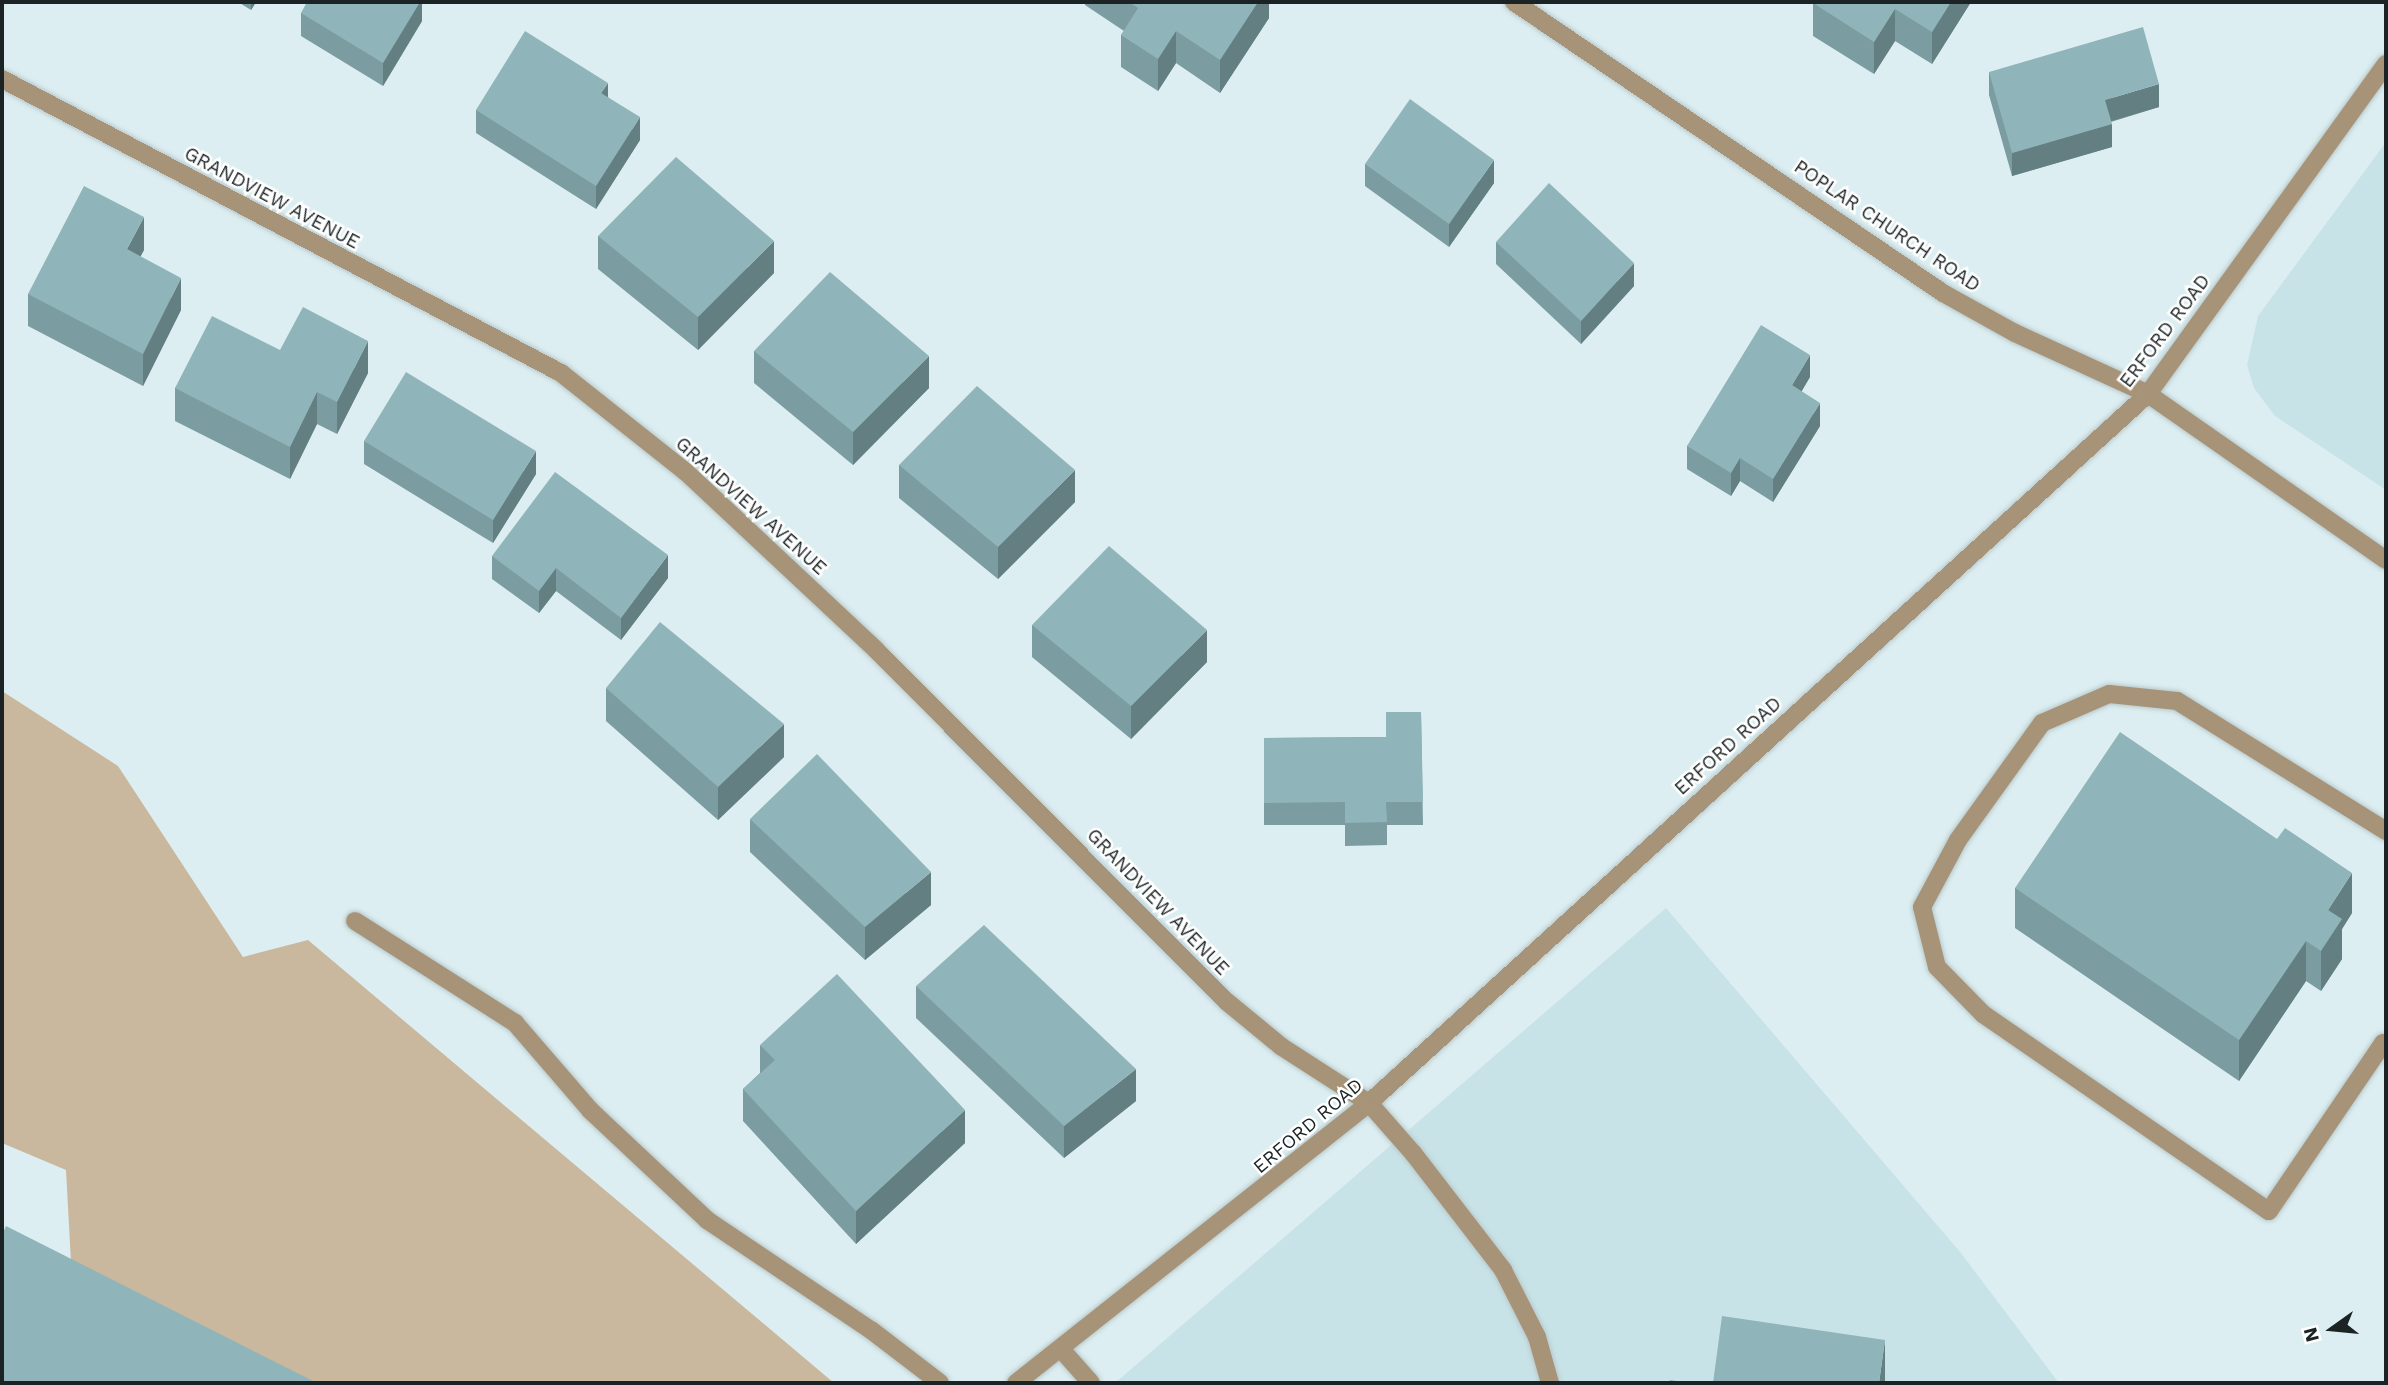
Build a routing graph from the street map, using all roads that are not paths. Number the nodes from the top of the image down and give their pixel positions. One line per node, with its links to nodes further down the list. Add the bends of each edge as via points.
1 (1514, 2): 4 (street, POPLAR CHURCH ROAD, via 1943,293)
2 (2386, 64): 4 (street, ERFORD ROAD)
3 (2, 79): 9 (street, GRANDVIEW AVENUE, via 561,373 686,472 866,640 1226,1001 1282,1047)
4 (2148, 394): 5 (street, POPLAR CHURCH ROAD); 9 (street, ERFORD ROAD)
5 (2386, 560)
6 (2386, 831): 8 (street, via 2177,701 2109,694 2042,723 1958,840 1922,907 1937,967 1983,1014 2269,1211)
7 (355, 921): 11 (street, via 515,1023 590,1110 707,1220 871,1330)
8 (2385, 1043)
9 (1369, 1103): 10 (street, ERFORD ROAD); 14 (street, GRANDVIEW AVENUE, via 1503,1270 1537,1337)
10 (1061, 1349): 12 (street, ERFORD ROAD); 13 (street)
11 (940, 1383)
12 (1016, 1383)
13 (1091, 1383)
14 (1549, 1383)

